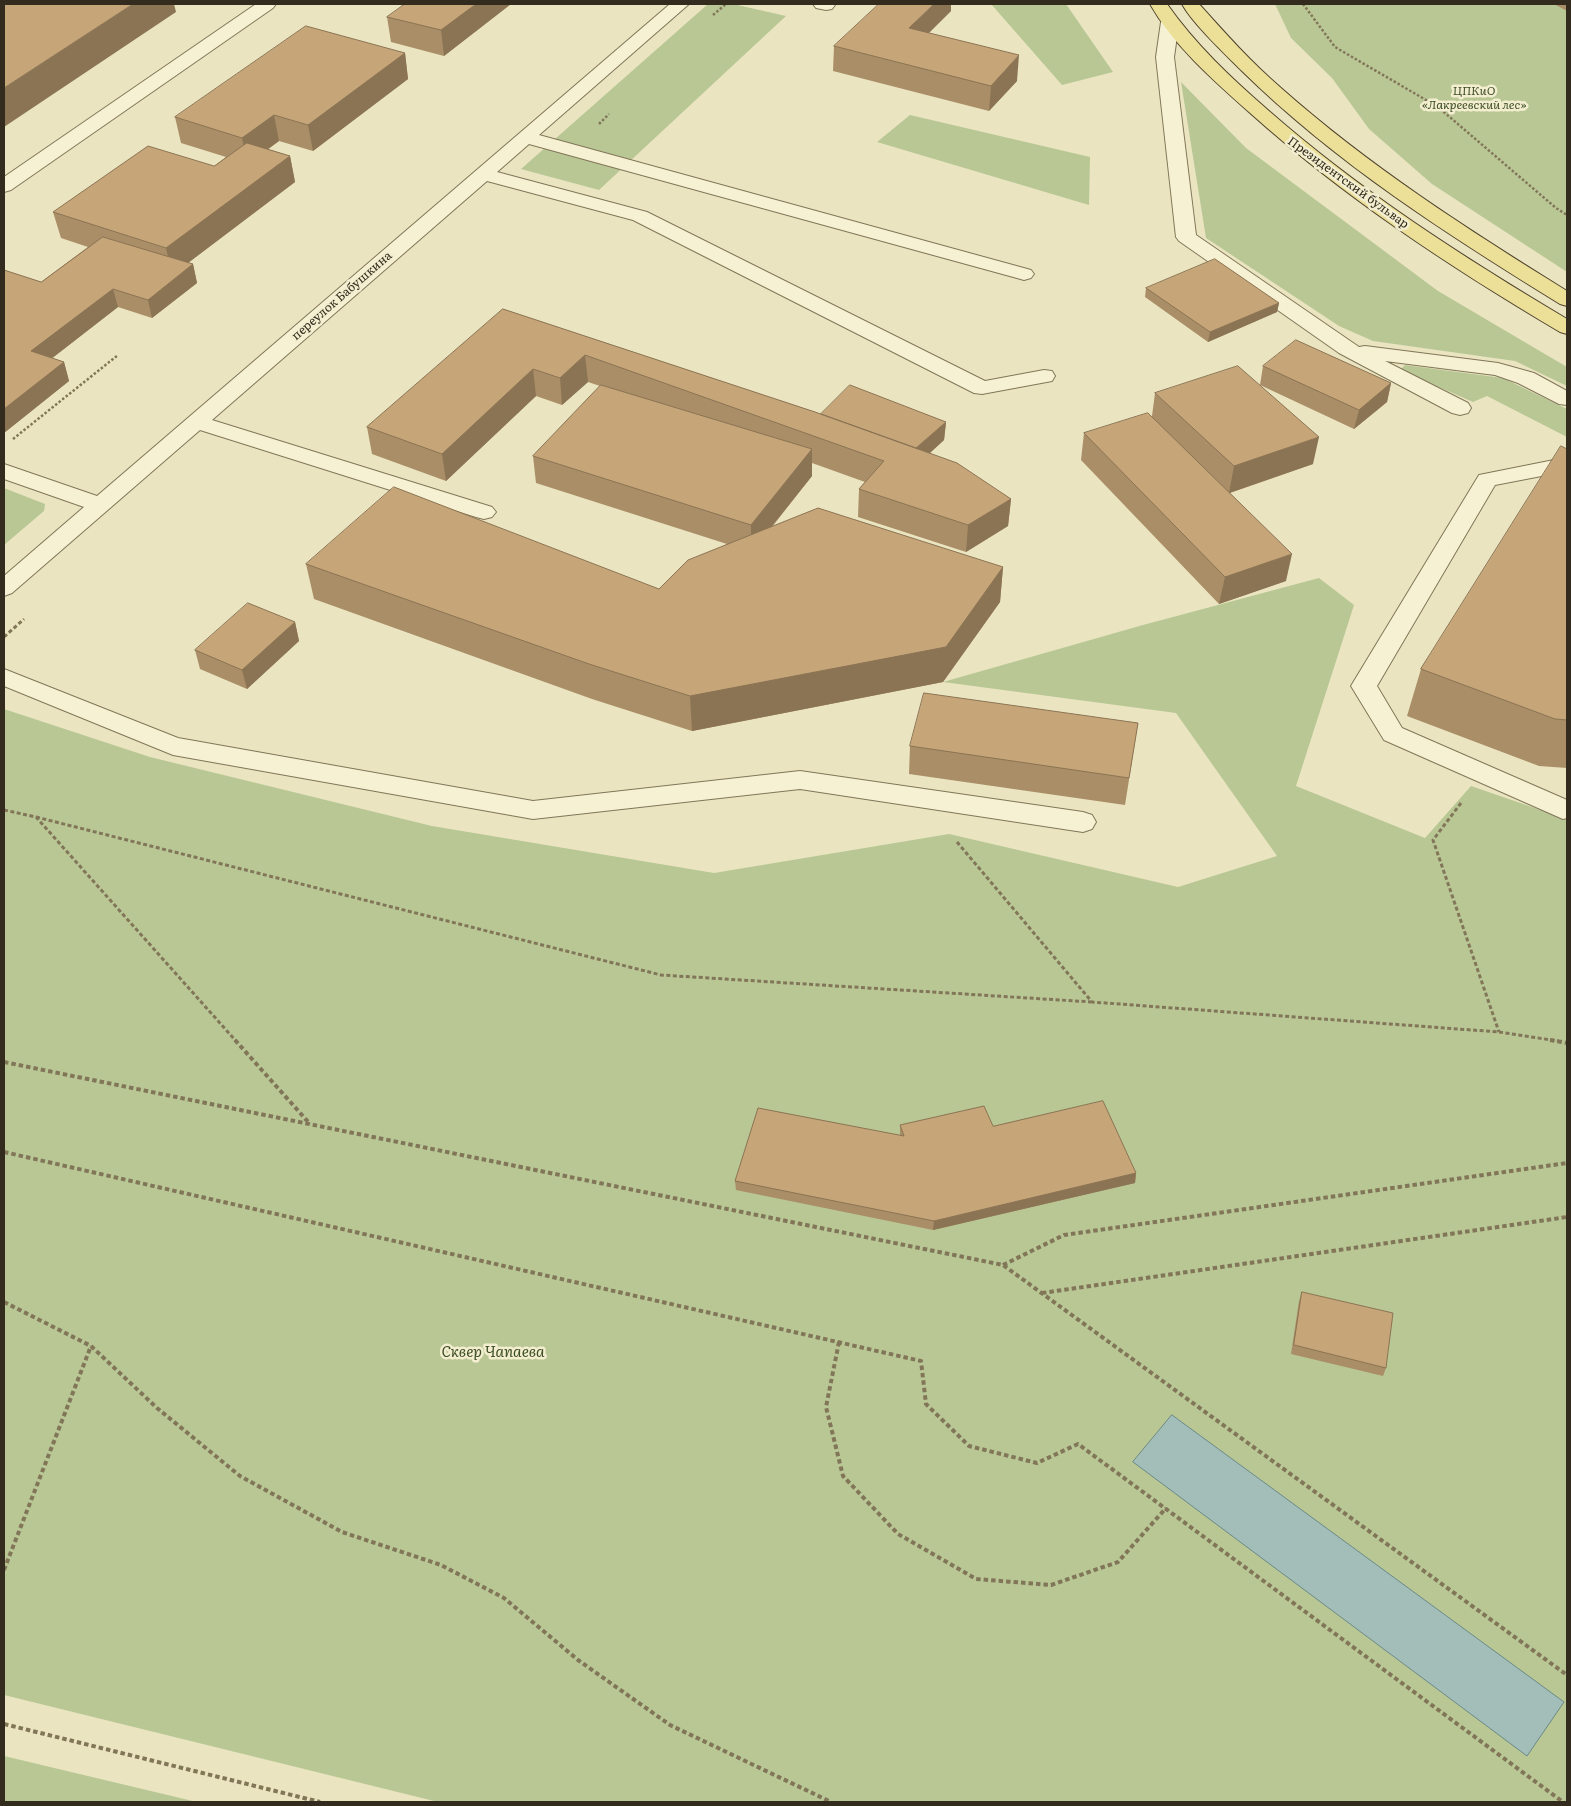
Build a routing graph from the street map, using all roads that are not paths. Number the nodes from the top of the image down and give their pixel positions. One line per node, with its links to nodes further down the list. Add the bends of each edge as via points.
1 (680, 4): 6 (lane, переулок Бабушкина)
2 (1158, 4): 5 (main road, Президентский бульвар)
3 (1190, 4): 10 (main road, Президентский бульвар, via 1214,34 1264,85 1343,150)
4 (255, 7): 8 (lane)
5 (1170, 22): 11 (main road, Президентский бульвар, via 1218,76 1284,135 1370,201 1485,280); 12 (lane, via 1165,57 1186,237)
6 (525, 137): 7 (lane, переулок Бабушкина); 9 (lane)
7 (483, 174): 13 (lane, via 640,216 982,388); 16 (lane, переулок Бабушкина)
8 (4, 186)
9 (1024, 274)
10 (1567, 300)
11 (1567, 328)
12 (1346, 349): 14 (lane, via 1498,369 1526,378); 15 (lane)
13 (1044, 376)
14 (1567, 399)
15 (1460, 408)
16 (196, 422): 19 (lane, переулок Бабушкина); 20 (lane)
17 (4, 471): 19 (lane)
18 (1567, 472): 23 (lane, via 1554,467 1487,480 1364,686 1393,734)
19 (100, 505): 21 (lane, переулок Бабушкина)
20 (484, 512)
21 (4, 588)
22 (4, 677): 24 (lane, via 173,746 533,810 800,780)
23 (1567, 810)
24 (1083, 822)

